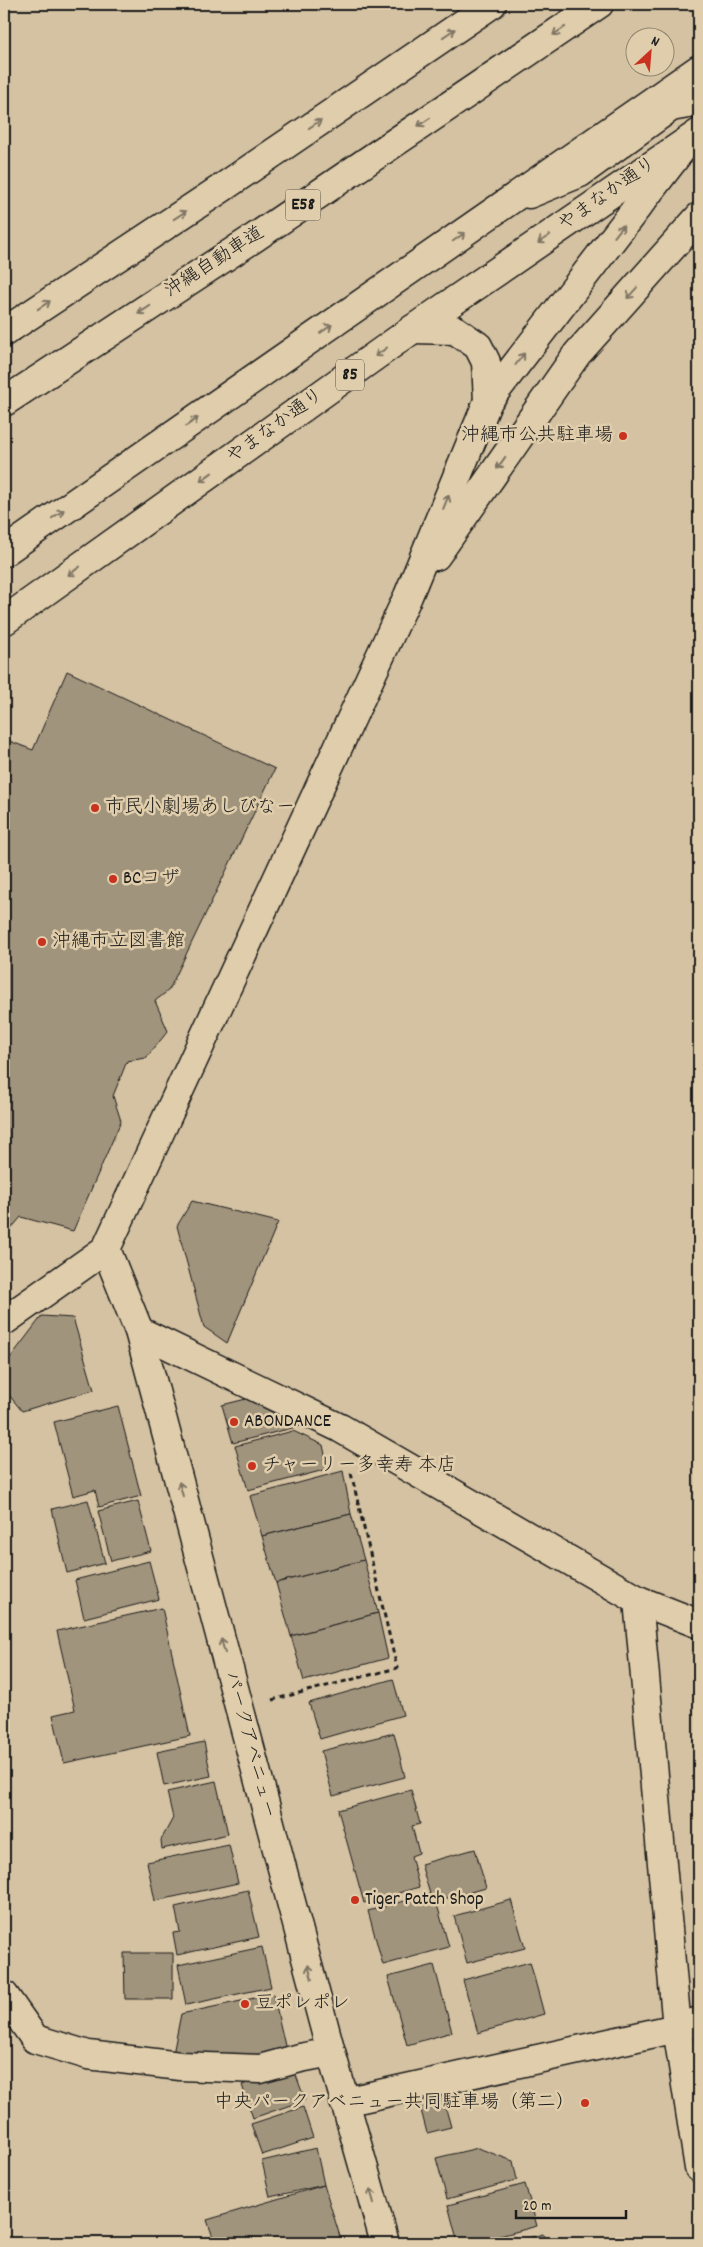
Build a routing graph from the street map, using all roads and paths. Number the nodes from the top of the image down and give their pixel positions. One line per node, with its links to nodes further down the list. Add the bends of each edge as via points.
1 (492, 4): 9 (main road, one-way to 1)
2 (599, 4): 11 (main road, 沖縄自動車道 / E58, one-way to 11)
3 (699, 69): 6 (main road)
4 (699, 102): 6 (main road, via 671,107 580,173)
5 (696, 131): 8 (main road, やまなか通り / 85, one-way to 8); 10 (main road, one-way to 5)
6 (512, 201): 12 (main road, one-way to 6)
7 (699, 217): 13 (main road, one-way to 13, via 578,354)
8 (413, 330): 10 (main road, via 454,330 478,346 486,362); 14 (main road, やまなか通り / 85, one-way to 14)
9 (4, 332)
10 (488, 401): 13 (main road, one-way to 10)
11 (4, 402)
12 (4, 552)
13 (408, 596): 15 (main road)
14 (4, 622)
15 (106, 1249): 16 (main road); 17 (main road, パークアベニュー)
16 (4, 1321)
17 (139, 1331): 18 (main road); 24 (main road, パークアベニュー, one-way to 17)
18 (340, 1428): 19 (main road); 21 (path, via 397,1668)
19 (638, 1600): 20 (main road); 23 (main road)
20 (699, 1624)
21 (272, 1700)
22 (4, 1995): 24 (main road, via 35,2038 88,2055 180,2066 260,2069)
23 (688, 2024): 25 (main road); 26 (main road)
24 (331, 2052): 25 (main road, パークアベニュー)
25 (344, 2102): 27 (main road, パークアベニュー, one-way to 25)
26 (699, 2168)
27 (386, 2243)

